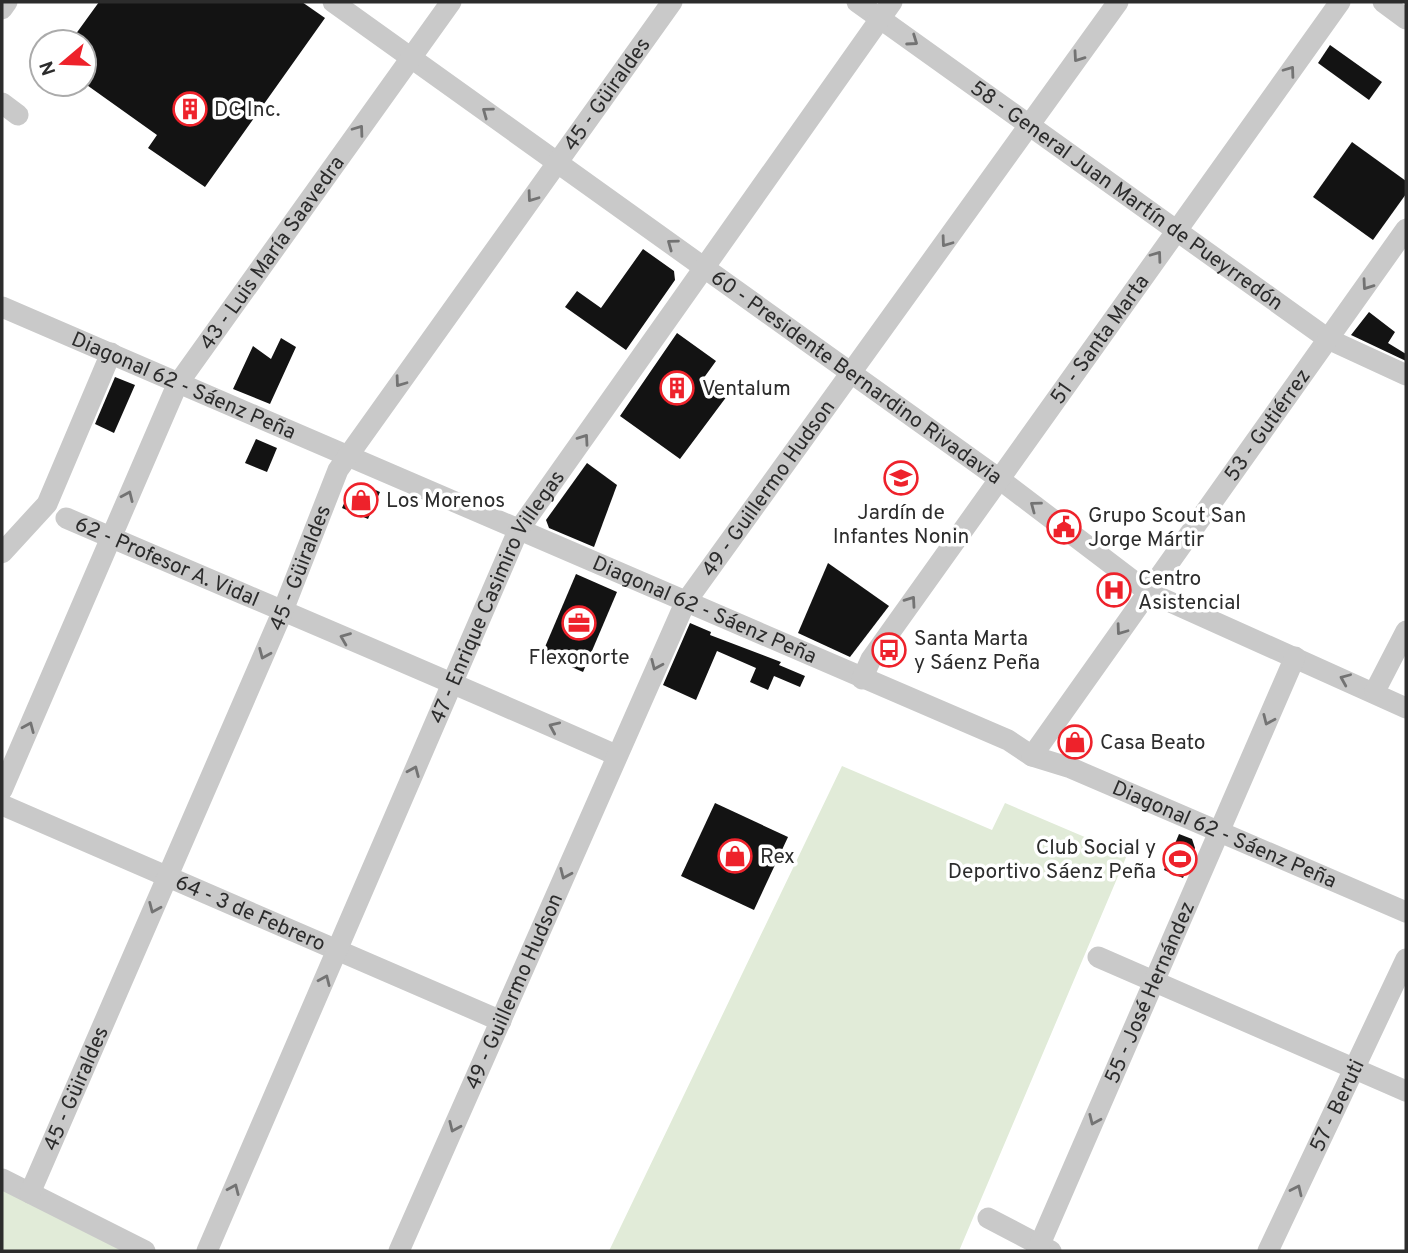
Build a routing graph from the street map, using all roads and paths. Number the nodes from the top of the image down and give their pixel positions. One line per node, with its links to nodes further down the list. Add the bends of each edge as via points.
1 (7, 2): 9 (street)
2 (333, 2): 12 (street, 60 - Presidente Bernardino Rivadavia)
3 (451, 2): 12 (street, 43 - Luis María Saavedra)
4 (672, 2): 14 (street, 45 - Güiraldes)
5 (857, 2): 10 (street, 58 - General Juan Martín de Pueyrredón)
6 (1118, 2): 13 (street, 49 - Guillermo Hudson, one-way to 13)
7 (1339, 2): 16 (street, 51 - Santa Marta, one-way to 7)
8 (1383, 2): 11 (street)
9 (2, 9)
10 (887, 10): 13 (street, 58 - General Juan Martín de Pueyrredón, one-way to 13); 17 (street, 47 - Enrique Casimiro Villegas)
11 (1406, 19)
12 (411, 57): 14 (street, 60 - Presidente Bernardino Rivadavia, one-way to 12); 23 (street, 43 - Luis María Saavedra, one-way to 12)
13 (1031, 124): 16 (street, 58 - General Juan Martín de Pueyrredón); 21 (street, 49 - Guillermo Hudson, one-way to 21)
14 (557, 162): 17 (street, 60 - Presidente Bernardino Rivadavia, one-way to 14); 24 (street, 45 - Güiraldes, one-way to 24)
15 (1406, 229): 19 (street, 53 - Gutiérrez, one-way to 19)
16 (1176, 230): 19 (street, 58 - General Juan Martín de Pueyrredón); 25 (street, 51 - Santa Marta, one-way to 16)
17 (705, 268): 21 (street, 60 - Presidente Bernardino Rivadavia); 27 (street, 47 - Enrique Casimiro Villegas, one-way to 17)
18 (2, 307): 20 (street, Diagonal 62 - Sáenz Peña)
19 (1328, 339): 22 (street, 58 - General Juan Martín de Pueyrredón); 30 (street, 53 - Gutiérrez)
20 (111, 353): 23 (street, Diagonal 62 - Sáenz Peña); 29 (street, via 47,504)
21 (851, 372): 25 (street, 60 - Presidente Bernardino Rivadavia); 31 (street, 49 - Guillermo Hudson)
22 (1406, 375)
23 (177, 385): 24 (street, Diagonal 62 - Sáenz Peña); 28 (street, 43 - Luis María Saavedra, one-way to 23)
24 (347, 456): 27 (street, Diagonal 62 - Sáenz Peña); 32 (street, 45 - Güiraldes)
25 (998, 478): 30 (street, 60 - Presidente Bernardino Rivadavia, one-way to 25); 35 (street, 51 - Santa Marta, one-way to 25, via 871,659)
26 (66, 518): 28 (street, 62 - Profesor A. Vidal)
27 (518, 531): 31 (street, Diagonal 62 - Sáenz Peña); 36 (street, 47 - Enrique Casimiro Villegas)
28 (110, 537): 32 (street, 62 - Profesor A. Vidal); 41 (street, 43 - Luis María Saavedra, one-way to 28)
29 (2, 553)
30 (1148, 592): 34 (street, 60 - Presidente Bernardino Rivadavia); 40 (street, 53 - Gutiérrez, one-way to 40)
31 (685, 603): 35 (street, Diagonal 62 - Sáenz Peña); 39 (street, 49 - Guillermo Hudson, one-way to 39)
32 (282, 613): 36 (street, 62 - Profesor A. Vidal, one-way to 32); 44 (street, 45 - Güiraldes, one-way to 44)
33 (1406, 631): 37 (street)
34 (1295, 657): 37 (street, 60 - Presidente Bernardino Rivadavia, one-way to 34); 43 (street, 55 - José Hernández, one-way to 43)
35 (862, 679): 40 (street, Diagonal 62 - Sáenz Peña, via 1008,740)
36 (452, 682): 39 (street, 62 - Profesor A. Vidal, one-way to 36); 46 (street, 47 - Enrique Casimiro Villegas, one-way to 36)
37 (1375, 691): 38 (street, 60 - Presidente Bernardino Rivadavia)
38 (1406, 708)
39 (616, 755): 50 (street, 49 - Guillermo Hudson, one-way to 50)
40 (1032, 756): 43 (street, Diagonal 62 - Sáenz Peña, via 1071,768)
41 (2, 790)
42 (2, 805): 44 (street, 64 - 3 de Febrero)
43 (1218, 832): 45 (street, Diagonal 62 - Sáenz Peña); 49 (street, 55 - José Hernández)
44 (167, 877): 46 (street, 64 - 3 de Febrero); 54 (street, 45 - Güiraldes, one-way to 54)
45 (1406, 912)
46 (338, 950): 50 (street, 64 - 3 de Febrero); 58 (street, 47 - Enrique Casimiro Villegas, one-way to 46)
47 (1098, 957): 49 (street)
48 (1406, 959): 51 (street, 57 - Beruti)
49 (1155, 981): 51 (street); 56 (street, 55 - José Hernández, one-way to 56)
50 (501, 1021): 59 (street, 49 - Guillermo Hudson, one-way to 59)
51 (1354, 1068): 52 (street); 60 (street, 57 - Beruti, one-way to 51)
52 (1406, 1091)
53 (2, 1179): 54 (street)
54 (30, 1193): 57 (street)
55 (988, 1218): 56 (street)
56 (1043, 1249)
57 (145, 1251)
58 (207, 1251)
59 (399, 1251)
60 (1268, 1251)

